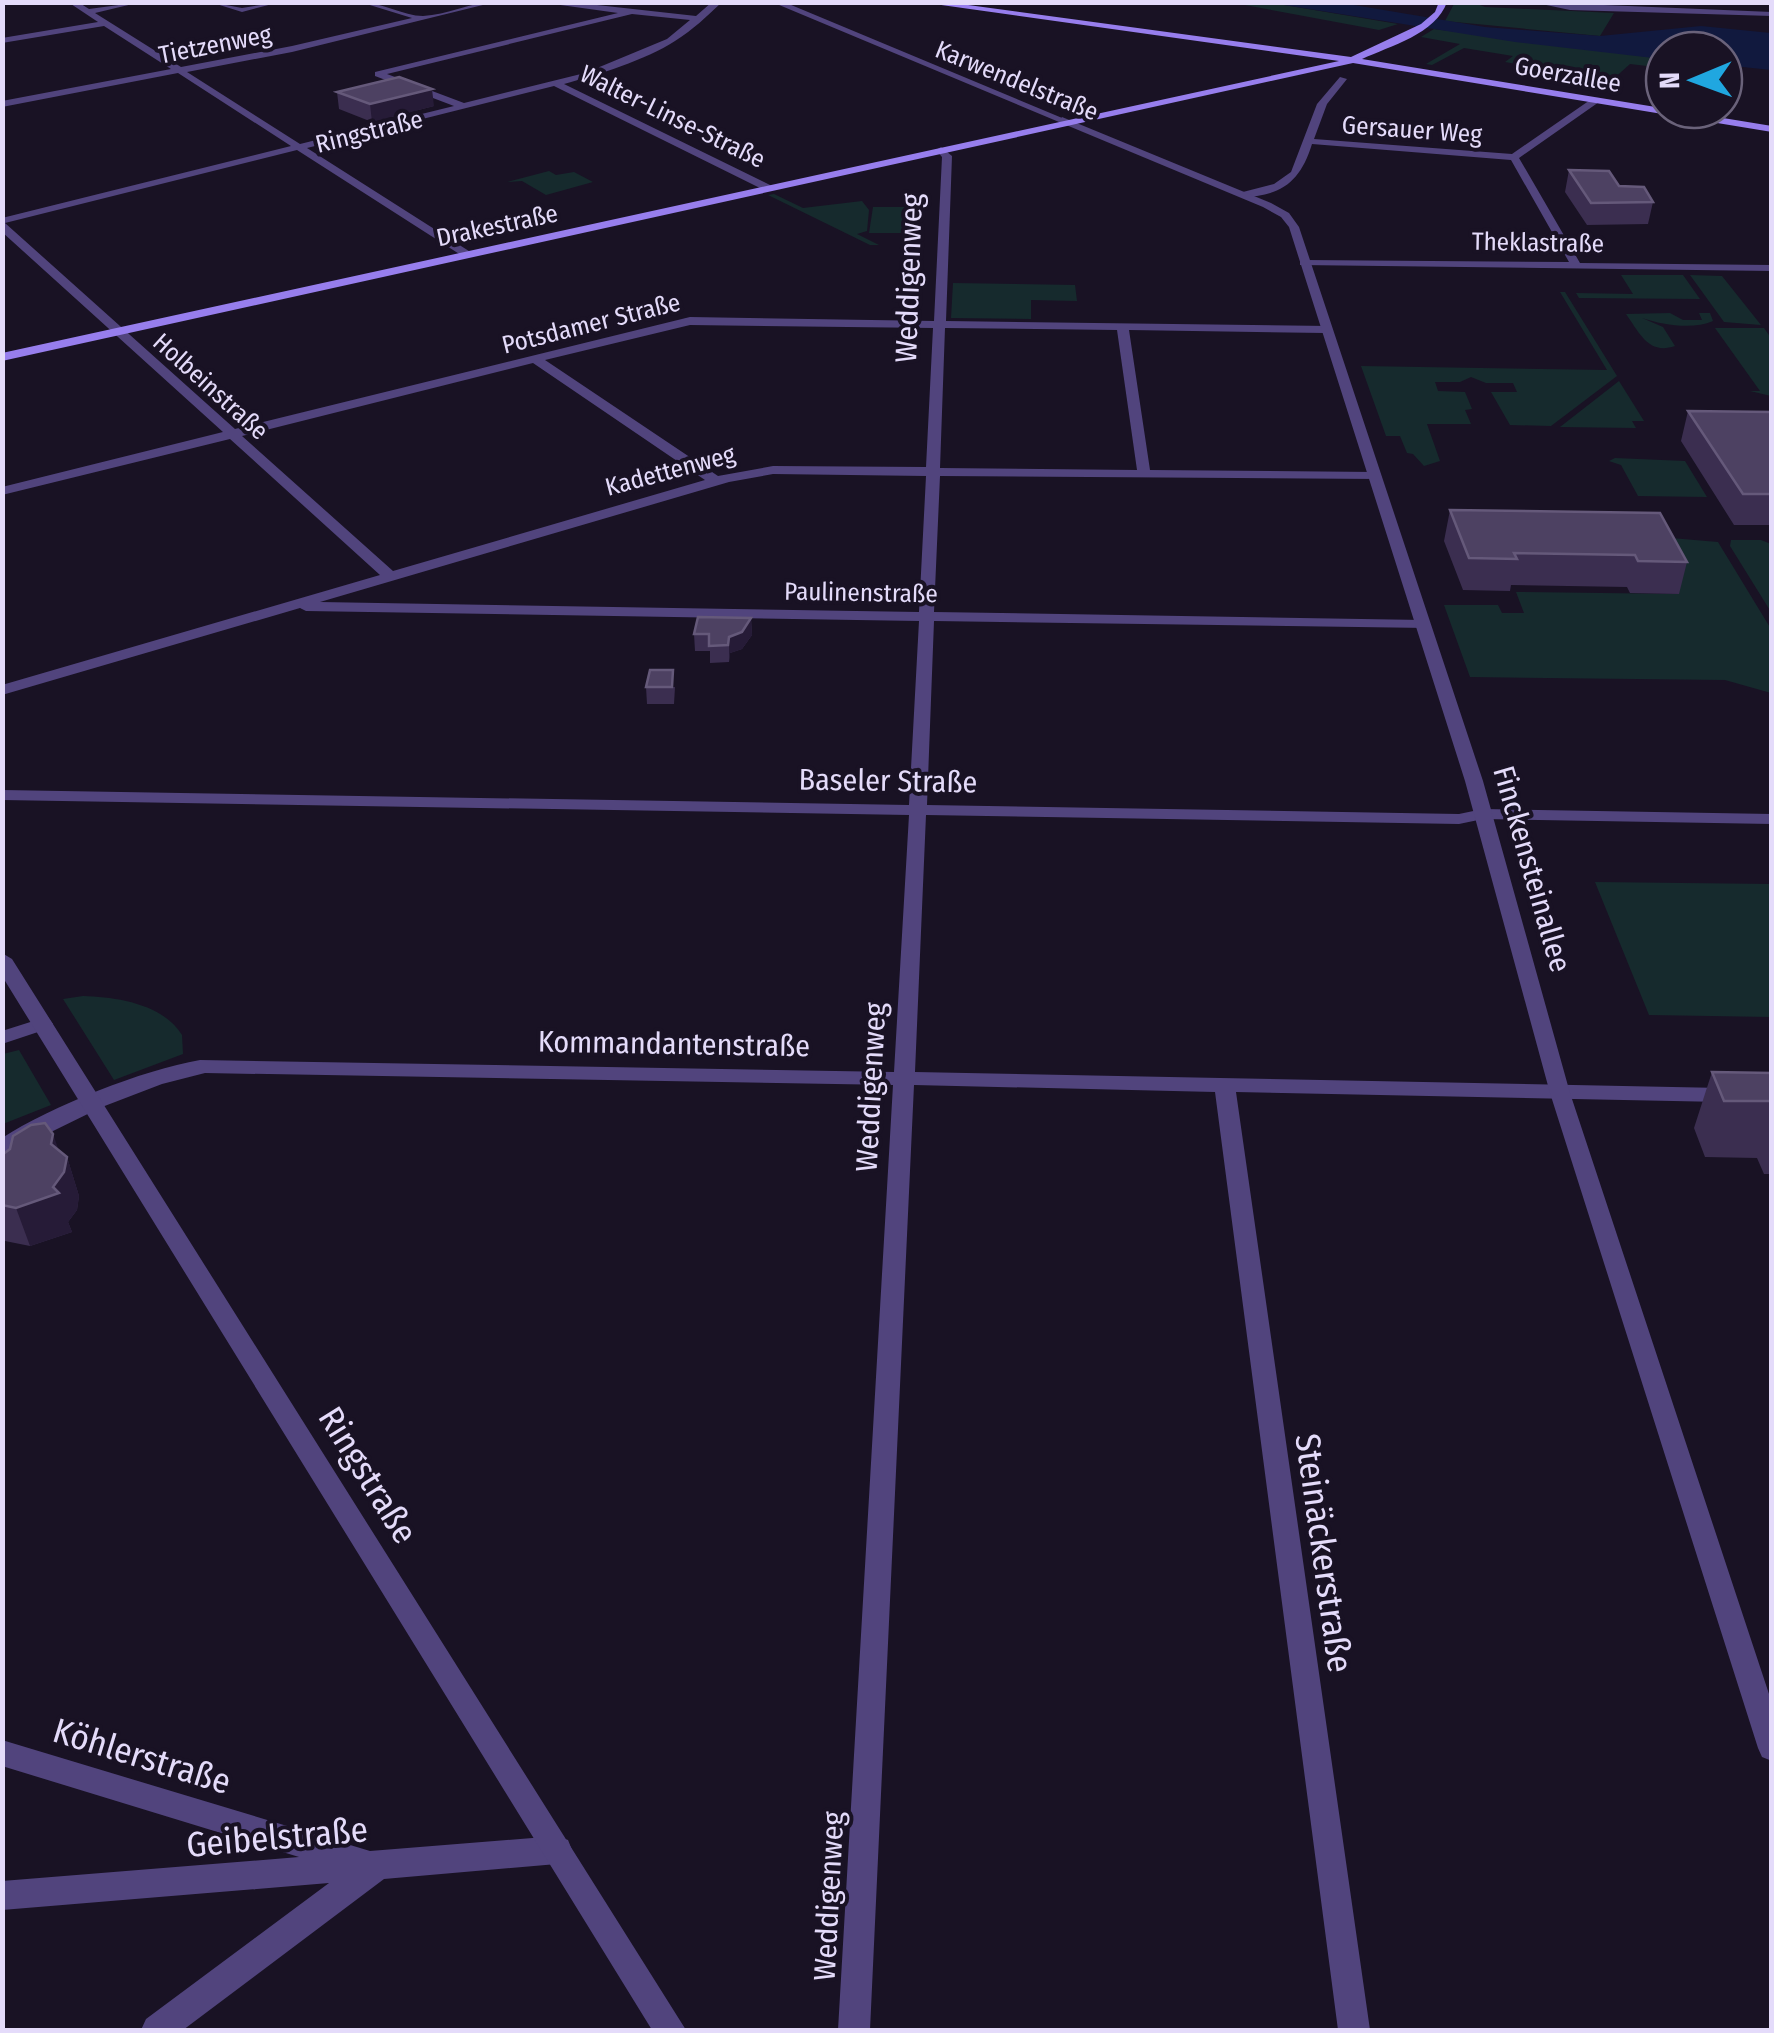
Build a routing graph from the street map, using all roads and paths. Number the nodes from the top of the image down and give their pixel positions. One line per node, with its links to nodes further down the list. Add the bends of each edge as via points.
1 (72, 2): 15 (street)
2 (138, 2): 15 (street)
3 (214, 2): 4 (street, via 242,10)
4 (276, 2)
5 (364, 2): 18 (street)
6 (492, 2): 18 (street, Tietzenweg)
7 (543, 2): 16 (street)
8 (718, 2): 19 (street, Ringstraße)
9 (776, 2): 30 (street, Karwendelstraße)
10 (924, 2): 22 (main road)
11 (960, 2): 23 (main road)
12 (1444, 2): 23 (main road, via 1414,33)
13 (1536, 2): 17 (street)
14 (1427, 8): 23 (main road)
15 (88, 12): 20 (street)
16 (630, 12): 19 (street); 29 (street, via 378,74)
17 (1772, 14)
18 (422, 19): 24 (street, Tietzenweg)
19 (701, 19): 26 (street, Ringstraße, via 643,55)
20 (107, 23): 21 (street); 24 (street)
21 (2, 41)
22 (1332, 58): 23 (main road); 30 (main road, Drakestraße)
23 (1351, 58): 27 (main road, Goerzallee); 30 (main road, Drakestraße)
24 (184, 72): 28 (street, Tietzenweg); 33 (street)
25 (1343, 78): 32 (street, via 1326,90)
26 (557, 84): 29 (street, Ringstraße); 36 (street, Walter-Linse-Straße)
27 (1596, 100): 31 (main road, Goerzallee); 35 (street)
28 (2, 104)
29 (466, 106): 33 (street, Ringstraße)
30 (1068, 122): 34 (main road, Drakestraße); 37 (street, Karwendelstraße)
31 (1772, 129)
32 (1306, 141): 35 (street, Gersauer Weg); 37 (street, via 1291,180)
33 (301, 147): 38 (street, Ringstraße); 39 (street)
34 (941, 150): 36 (main road, Drakestraße); 43 (street, Weddigenweg, via 947,156)
35 (1514, 158): 41 (street)
36 (768, 188): 39 (main road, Drakestraße)
37 (1243, 195): 40 (street, Finckensteinallee, via 1285,215)
38 (2, 224): 46 (street, Holbeinstraße)
39 (468, 254): 46 (main road, Drakestraße)
40 (1304, 263): 41 (street, Theklastraße); 45 (street, Finckensteinallee)
41 (1576, 265): 42 (street, Theklastraße)
42 (1772, 268)
43 (940, 324): 44 (street, Potsdamer Straße); 48 (street, Potsdamer Straße, via 695,320); 50 (street, Weddigenweg)
44 (1122, 326): 45 (street, Potsdamer Straße); 51 (street)
45 (1325, 328): 52 (street, Finckensteinallee)
46 (117, 332): 47 (main road, Drakestraße); 49 (street, Holbeinstraße)
47 (2, 357)
48 (535, 359): 49 (street, Potsdamer Straße); 53 (street)
49 (232, 434): 54 (street, Potsdamer Straße); 55 (street, Holbeinstraße)
50 (933, 470): 51 (street, Kadettenweg); 53 (street, Kadettenweg, via 792,469); 57 (street, Weddigenweg)
51 (1144, 474): 52 (street, Kadettenweg)
52 (1375, 476): 58 (street, Finckensteinallee)
53 (716, 482): 55 (street, Kadettenweg)
54 (2, 492)
55 (391, 577): 56 (street, Kadettenweg)
56 (300, 603): 57 (street, Paulinenstraße); 59 (street, Kadettenweg)
57 (926, 618): 58 (street, Paulinenstraße); 61 (street, Weddigenweg)
58 (1424, 625): 62 (street, Finckensteinallee)
59 (2, 690)
60 (2, 795): 61 (street, Baseler Straße)
61 (918, 809): 62 (street, Baseler Straße, via 1459,819); 67 (street, Weddigenweg)
62 (1483, 814): 63 (street, Baseler Straße); 69 (street, Finckensteinallee)
63 (1772, 819)
64 (2, 960): 65 (street, Ringstraße)
65 (43, 1024): 66 (street); 71 (street, Ringstraße)
66 (2, 1038)
67 (904, 1079): 68 (street, Kommandantenstraße); 71 (street, Kommandantenstraße, via 234,1065 193,1067); 80 (street, Weddigenweg)
68 (1225, 1086): 69 (street, Kommandantenstraße); 81 (street, Steinäckerstraße)
69 (1560, 1092): 70 (street, Kommandantenstraße); 73 (street, Finckensteinallee)
70 (1772, 1096)
71 (93, 1105): 72 (street, Kommandantenstraße); 75 (street, Ringstraße)
72 (2, 1149)
73 (1772, 1748)
74 (2, 1753): 76 (street, Köhlerstraße)
75 (557, 1850): 76 (street, Geibelstraße); 79 (street, Ringstraße)
76 (375, 1866): 77 (street, Geibelstraße); 78 (street)
77 (2, 1896)
78 (157, 2030)
79 (670, 2030)
80 (854, 2030)
81 (1354, 2030)

